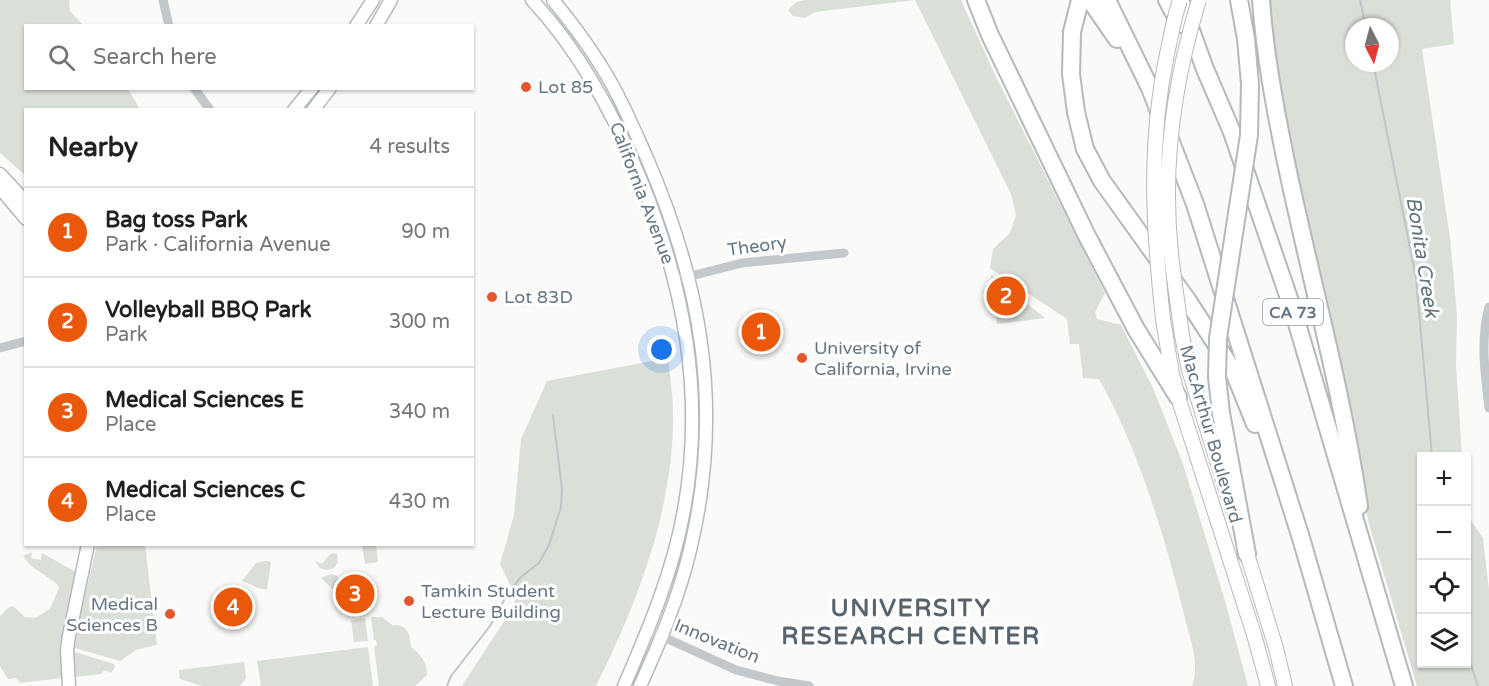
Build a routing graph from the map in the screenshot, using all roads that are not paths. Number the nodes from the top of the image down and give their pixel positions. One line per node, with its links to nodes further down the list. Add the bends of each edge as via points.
1 (164, 0): 15 (street)
2 (373, 0): 16 (street)
3 (391, 0): 17 (street)
4 (532, 0): 32 (street, California Avenue, via 569,44 610,110 654,212)
5 (553, 0): 31 (street, California Avenue, via 602,67 625,111 674,224)
6 (976, 0): 37 (highway, via 1087,236 1136,329)
7 (1080, 0): 39 (highway, via 1072,32 1071,74 1085,149 1102,181 1234,372)
8 (1090, 0): 19 (highway)
9 (1107, 0): 19 (highway)
10 (1167, 0): 18 (highway)
11 (1180, 0): 18 (highway); 37 (main road, MacArthur Boulevard, bridge, via 1162,78 1154,150 1154,214 1163,319)
12 (1199, 0): 41 (main road, MacArthur Boulevard, bridge, via 1181,69 1171,130 1171,251 1189,370)
13 (1239, 0): 41 (highway, bridge, via 1250,84 1250,135 1218,338 1217,377)
14 (1261, 0): 42 (highway, via 1270,84 1351,453)
15 (169, 24)
16 (357, 24)
17 (377, 24)
18 (1205, 69): 42 (highway, CA 73, via 1232,132 1293,310)
19 (1150, 88): 39 (highway, via 1196,204)
20 (195, 90): 23 (street)
21 (310, 90): 24 (street)
22 (328, 90): 25 (street)
23 (209, 108)
24 (296, 108)
25 (315, 108)
26 (0, 174): 28 (street)
27 (0, 188): 29 (street)
28 (24, 200)
29 (24, 217)
30 (844, 253): 31 (street, Theory, via 742,263)
31 (689, 276): 32 (street, Theory); 44 (street, California Avenue, via 704,351 705,456 690,551)
32 (675, 280): 43 (street, California Avenue, via 691,374 691,445 677,542)
33 (1489, 307): 36 (street, via 1484,326)
34 (24, 342): 35 (street)
35 (0, 348)
36 (1487, 364): 38 (street)
37 (1178, 397): 45 (main road, MacArthur Boulevard)
38 (1489, 408)
39 (1301, 538): 53 (highway)
40 (88, 546): 46 (street, via 67,650)
41 (1247, 554): 52 (main road, MacArthur Boulevard)
42 (1366, 560): 54 (highway, CA 73)
43 (648, 630): 44 (street, Innovation); 47 (street, California Avenue)
44 (662, 636): 48 (street, California Avenue); 49 (street, Innovation, via 736,670)
45 (1255, 638): 50 (main road); 51 (main road, MacArthur Boulevard)
46 (69, 686)
47 (624, 686)
48 (640, 686)
49 (809, 686)
50 (1258, 686)
51 (1268, 686)
52 (1285, 686)
53 (1344, 686)
54 (1404, 686)

